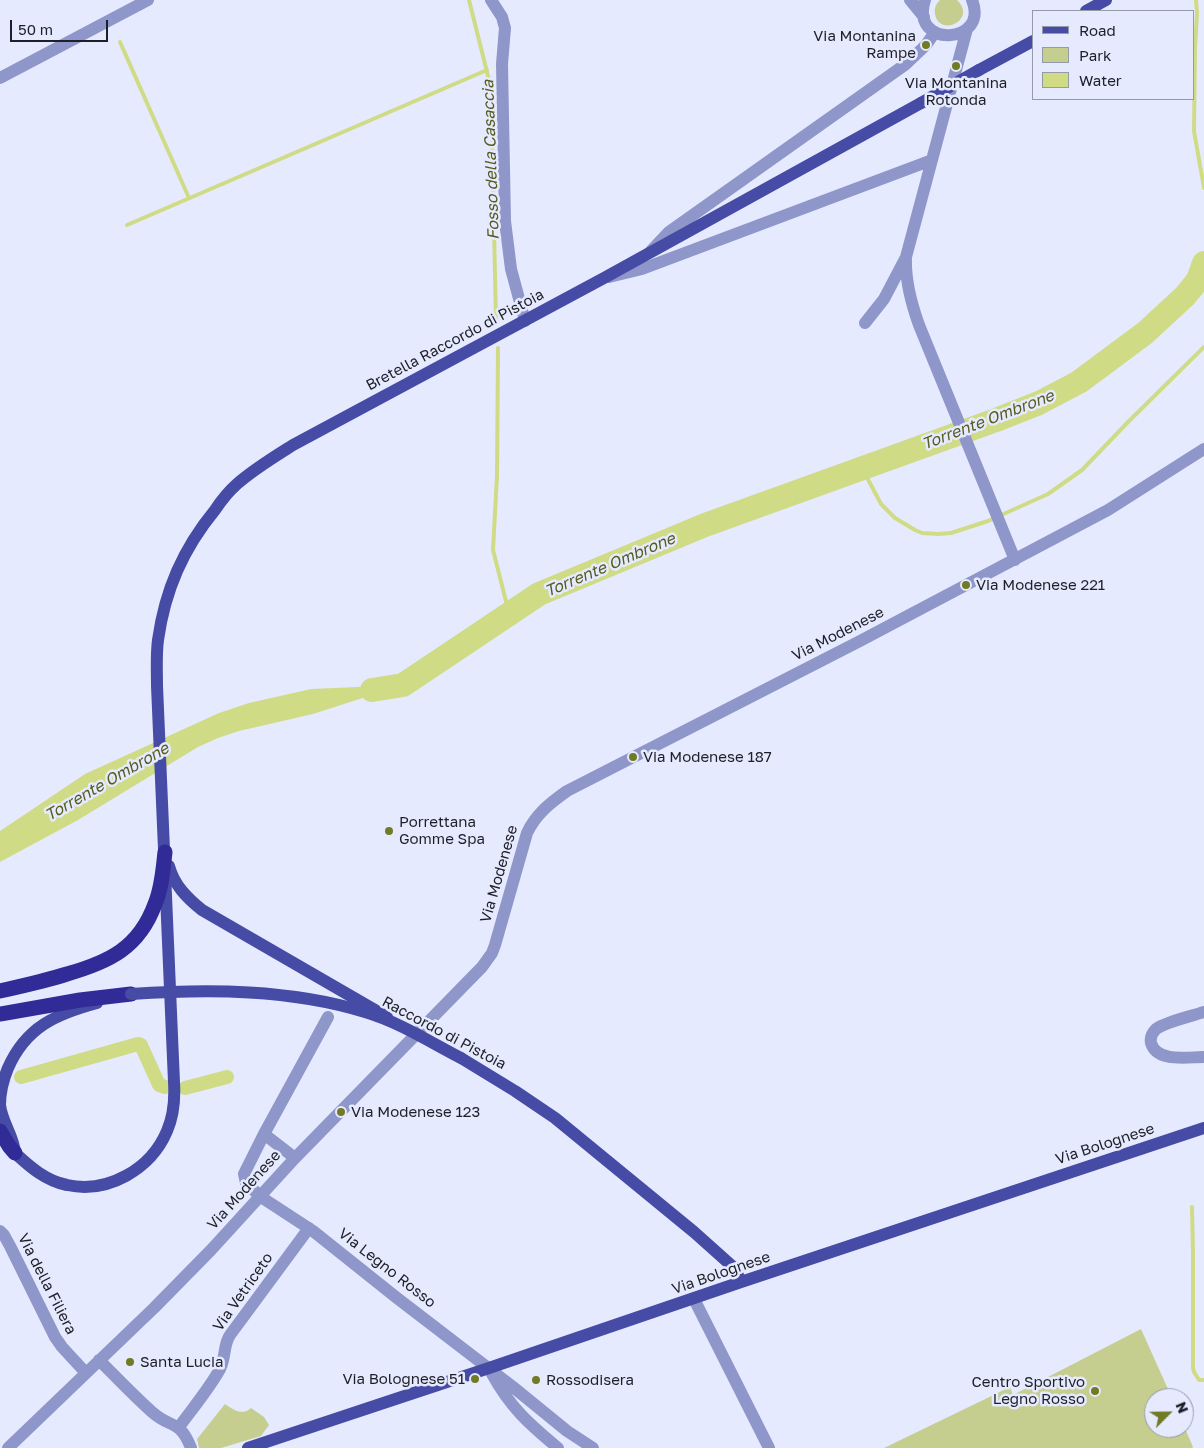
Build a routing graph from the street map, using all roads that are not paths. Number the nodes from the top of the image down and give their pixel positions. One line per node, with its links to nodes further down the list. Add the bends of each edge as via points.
1 (148, 0): 13 (street)
2 (491, 0): 18 (street, via 505,28 502,64 505,221 511,269)
3 (910, 0): 8 (street)
4 (925, 0): 8 (street)
5 (1106, 0): 7 (main road)
6 (973, 1): 9 (street, via 974,15)
7 (1088, 10)
8 (924, 18): 10 (street, via 929,26)
9 (967, 29): 10 (street, via 956,35); 12 (street)
10 (942, 34): 12 (street); 15 (street, via 906,64 669,232)
11 (1032, 42): 15 (main road, Bretella Raccordo di Pistoia, bridge)
12 (958, 58): 14 (street)
13 (0, 78)
14 (932, 160): 16 (street); 17 (street, via 642,269)
15 (650, 252): 17 (main road, Bretella Raccordo di Pistoia)
16 (906, 257): 19 (street, via 884,299); 21 (street, via 908,288 919,325)
17 (604, 278): 18 (main road, Bretella Raccordo di Pistoia)
18 (525, 321): 22 (main road, Bretella Raccordo di Pistoia, via 265,463 237,484 194,537 173,580 158,643)
19 (865, 323)
20 (1204, 448): 21 (street, Via Modenese, via 1108,510)
21 (1015, 560): 34 (street, Via Modenese, via 549,803 526,833 495,945 487,961)
22 (165, 852): 23 (highway, via 153,911 144,928 121,952 92,967); 28 (main road, bridge, via 171,874 186,896 208,915); 33 (main road, via 175,1100 168,1130 154,1153 136,1170 95,1186 76,1187 54,1181 34,1170)
23 (0, 991)
24 (131, 994): 26 (highway, Raccordo di Pistoia); 28 (main road, Raccordo di Pistoia, bridge, via 213,991 301,998 365,1012); 33 (main road, via 78,1008 50,1020 36,1029 16,1052 4,1076 0,1096 2,1117)
25 (1204, 1012): 29 (street, via 1157,1029 1151,1042 1163,1056)
26 (0, 1014)
27 (328, 1017): 32 (street)
28 (404, 1028): 38 (main road, Raccordo di Pistoia, bridge, via 460,1058 555,1118 694,1232 732,1266)
29 (1204, 1057)
30 (1204, 1128): 38 (main road, Via Bolognese)
31 (0, 1131): 33 (highway)
32 (264, 1134): 34 (street); 35 (street, Via Legno Rosso, via 244,1177)
33 (16, 1153)
34 (295, 1158): 35 (street, Via Modenese)
35 (261, 1197): 36 (street, Via Legno Rosso); 40 (street, Via Modenese, via 192,1270)
36 (309, 1228): 41 (street, Via Legno Rosso); 43 (street, Via Vetriceto, via 230,1334 220,1369)
37 (0, 1231): 42 (street, Via della Filiera, via 58,1342)
38 (741, 1282): 39 (main road, Via Bolognese)
39 (694, 1299): 41 (main road, Via Bolognese); 49 (street)
40 (99, 1360): 42 (street, Via Modenese); 43 (street, via 154,1414)
41 (489, 1368): 46 (main road, Via Bolognese); 47 (street, via 513,1406); 48 (street, Via Legno Rosso)
42 (86, 1373): 44 (street, Via Modenese)
43 (179, 1427): 45 (street)
44 (8, 1448)
45 (191, 1448)
46 (248, 1448)
47 (558, 1448)
48 (593, 1448)
49 (769, 1448)

